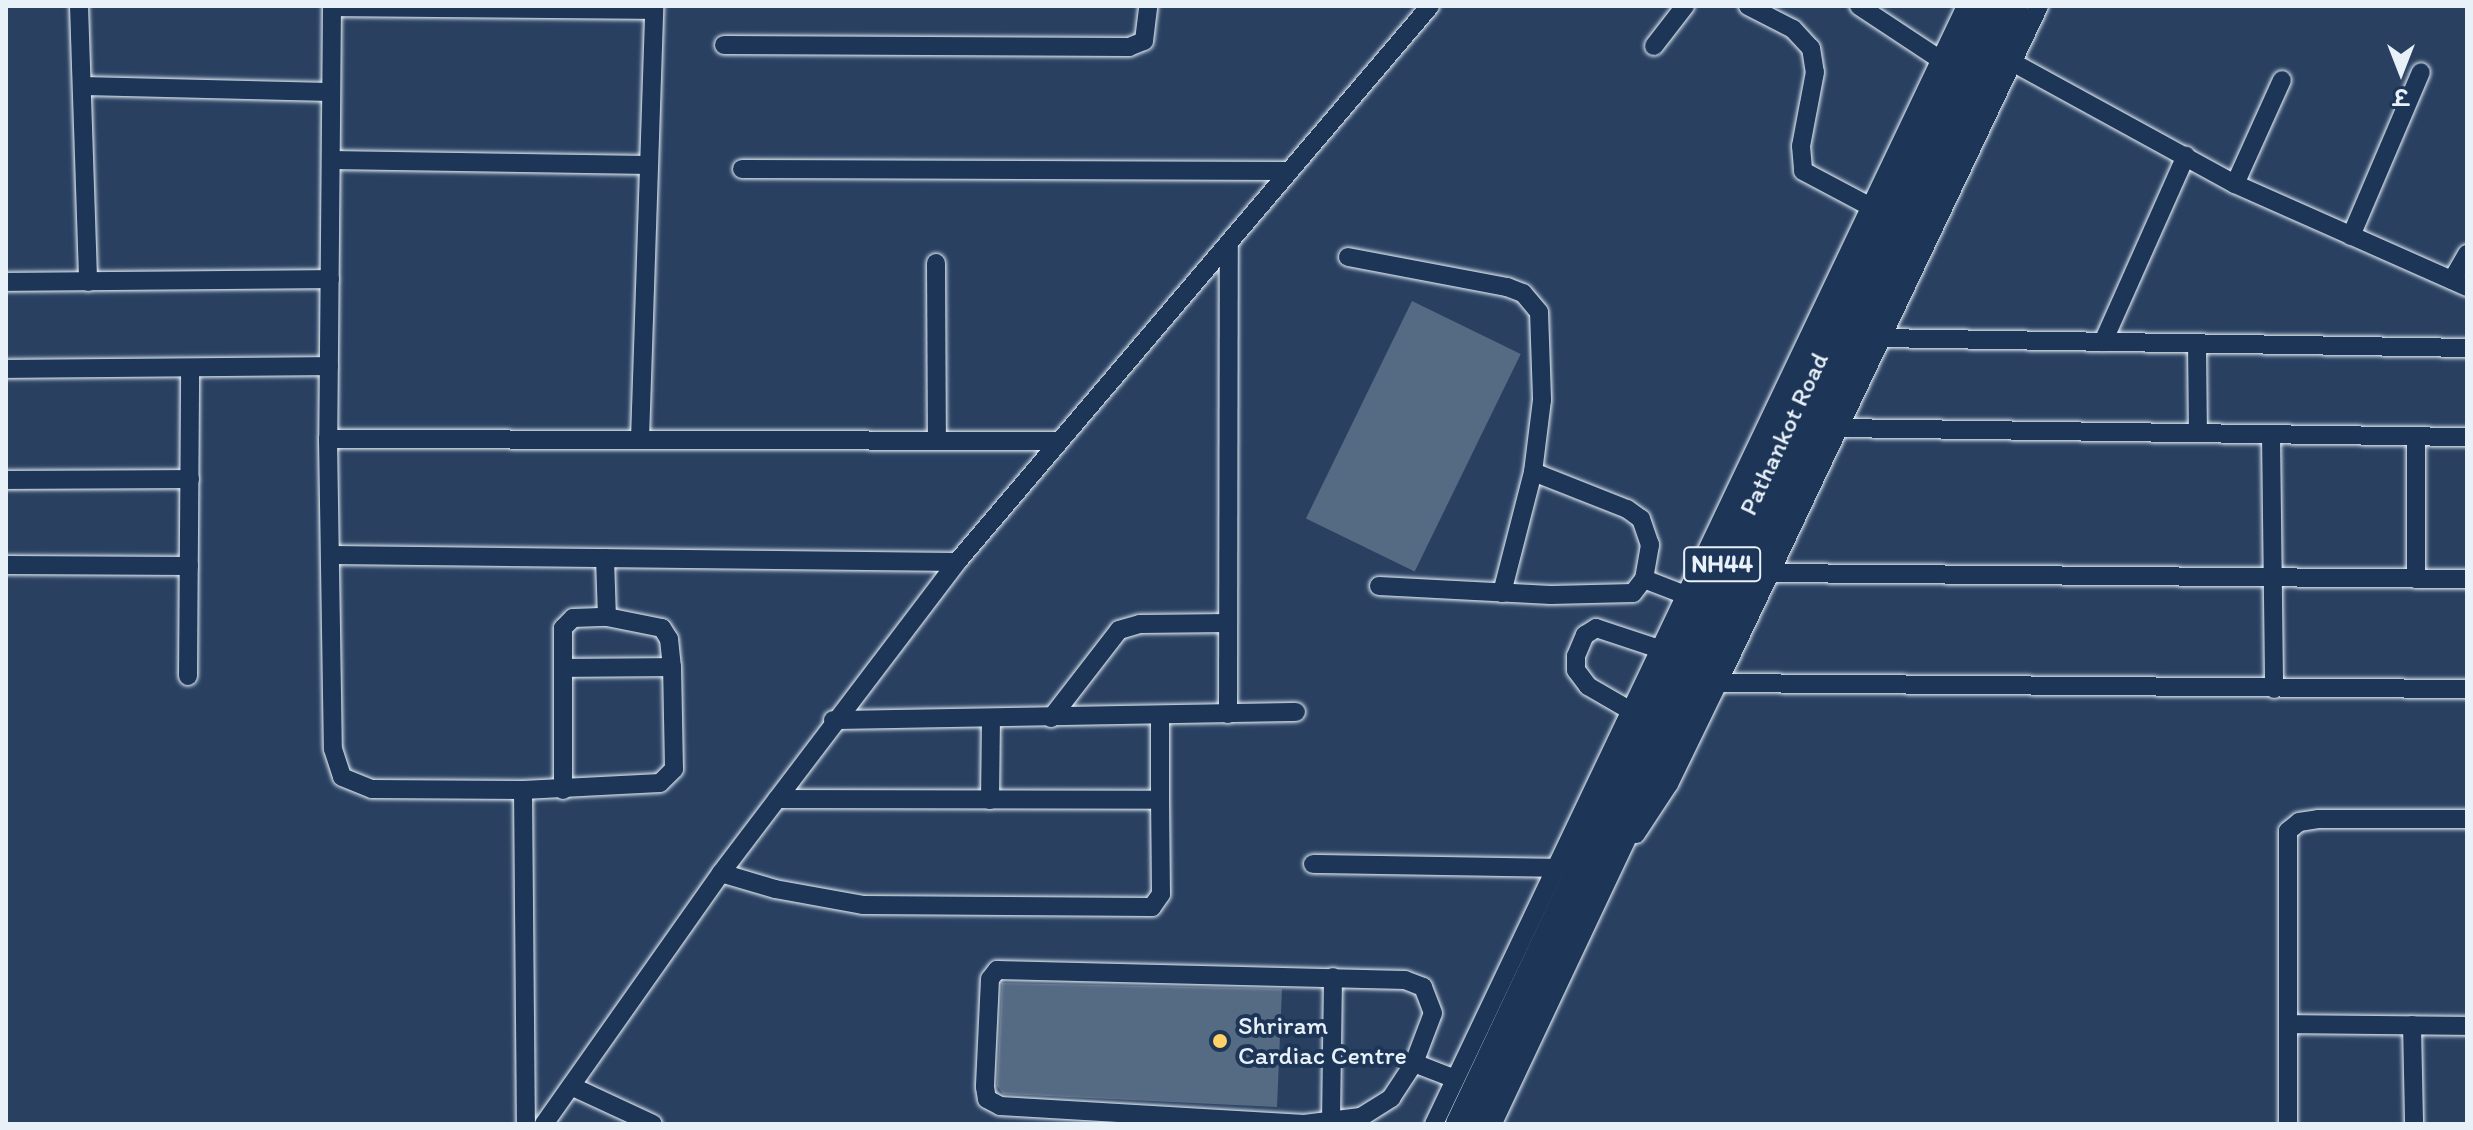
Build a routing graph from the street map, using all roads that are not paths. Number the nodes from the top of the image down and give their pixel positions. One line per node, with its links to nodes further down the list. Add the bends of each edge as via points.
1 (79, 6): 19 (street)
2 (1148, 6): 13 (street, via 1144,41 1129,47)
3 (1430, 6): 25 (street)
4 (1685, 6): 14 (street)
5 (1748, 6): 27 (street, via 1793,29 1811,48 1815,72 1801,146 1803,171)
6 (1859, 6): 15 (street)
7 (1966, 6): 15 (street)
8 (1987, 6): 68 (highway, Pathankot Road / NH44)
9 (2014, 6): 94 (highway, NH44)
10 (2039, 6): 16 (street)
11 (332, 7): 12 (street); 20 (street)
12 (654, 8): 23 (street)
13 (724, 45)
14 (1654, 46)
15 (1941, 60): 27 (street)
16 (2012, 62): 21 (street); 37 (street)
17 (2421, 72): 28 (street)
18 (2282, 80): 26 (street)
19 (82, 86): 20 (street); 35 (street)
20 (331, 92): 22 (street)
21 (2186, 156): 26 (street); 38 (street)
22 (331, 160): 23 (street); 33 (street)
23 (649, 165): 50 (street)
24 (742, 169): 25 (street)
25 (1286, 171): 29 (street)
26 (2235, 184): 28 (street)
27 (1873, 208): 68 (street)
28 (2351, 236): 36 (street)
29 (1229, 246): 52 (street); 70 (street)
30 (2467, 254): 36 (street)
31 (1348, 257): 53 (street, via 1480,280 1531,299 1542,340 1542,400)
32 (936, 263): 51 (street)
33 (330, 279): 35 (street); 41 (street)
34 (6, 282): 35 (street)
35 (88, 282)
36 (2460, 284)
37 (1879, 338): 38 (street); 44 (street)
38 (2103, 342): 39 (street)
39 (2197, 343): 40 (street); 45 (street)
40 (2467, 348)
41 (329, 366): 42 (street); 49 (street)
42 (190, 368): 43 (street); 54 (street)
43 (6, 369)
44 (1836, 428): 45 (street); 61 (street)
45 (2198, 433): 46 (street)
46 (2271, 434): 47 (street); 65 (street)
47 (2416, 436): 48 (street); 63 (street)
48 (2467, 437)
49 (328, 439): 50 (street); 56 (street)
50 (640, 439): 51 (street)
51 (937, 440): 52 (street)
52 (1055, 441): 58 (street)
53 (1533, 472): 62 (street, via 1641,519 1650,545); 67 (street)
54 (190, 479): 55 (street); 60 (street)
55 (6, 480)
56 (332, 555): 57 (street); 85 (street, via 330,729 342,777 372,789)
57 (605, 558): 58 (street); 69 (street)
58 (957, 562): 84 (street)
59 (6, 565): 60 (street)
60 (189, 566): 74 (street)
61 (1769, 573): 65 (street); 75 (street)
62 (1644, 579): 67 (street, via 1625,596); 68 (street)
63 (2416, 579): 64 (street); 65 (street)
64 (2467, 579)
65 (2273, 580): 76 (street)
66 (1379, 586): 67 (street)
67 (1502, 593)
68 (1694, 599): 71 (street); 80 (highway, Pathankot Road / NH44)
69 (607, 617): 72 (street, via 662,628 669,639); 73 (street, via 567,622)
70 (1228, 623): 79 (street); 82 (street, via 1140,624 1119,630)
71 (1659, 649): 80 (street); 80 (street, via 1602,628 1585,635 1574,664 1579,677)
72 (672, 667): 73 (street); 86 (street, via 671,776 660,783)
73 (563, 668): 86 (street)
74 (188, 676)
75 (1718, 683): 76 (street); 94 (street, via 1669,784)
76 (2274, 689): 77 (street)
77 (2467, 689)
78 (1296, 712): 79 (street)
79 (1228, 714): 81 (street)
80 (1639, 715): 92 (street); 107 (highway, Pathankot Road / NH44)
81 (1160, 717): 82 (street); 89 (street)
82 (1051, 718): 83 (street)
83 (991, 719): 84 (street); 88 (street)
84 (833, 720): 87 (street)
85 (523, 790): 86 (street); 103 (street)
86 (563, 790)
87 (777, 799): 88 (street); 93 (street)
88 (990, 800): 89 (street)
89 (1160, 800): 93 (street, via 1161,894 1152,907 863,905)
90 (2467, 819): 96 (street, via 2318,819 2299,822 2288,831)
91 (1313, 864): 92 (street)
92 (1556, 868): 100 (street)
93 (721, 873): 101 (street)
94 (1595, 895): 108 (highway, NH44)
95 (1333, 977): 99 (street, via 1405,980 1423,987 1433,1013); 102 (street); 102 (street, via 997,970 990,979 985,1087 987,1099 1000,1106 1304,1124)
96 (2288, 1024): 97 (street); 109 (street)
97 (2412, 1025): 98 (street); 110 (street)
98 (2467, 1026)
99 (1414, 1063): 100 (street); 102 (street, via 1391,1098 1361,1117)
100 (1455, 1079): 106 (street)
101 (571, 1086): 104 (street); 105 (street)
102 (1331, 1121)
103 (526, 1124)
104 (544, 1124)
105 (653, 1124)
106 (1434, 1124)
107 (1460, 1124)
108 (1487, 1124)
109 (2288, 1124)
110 (2414, 1124)

